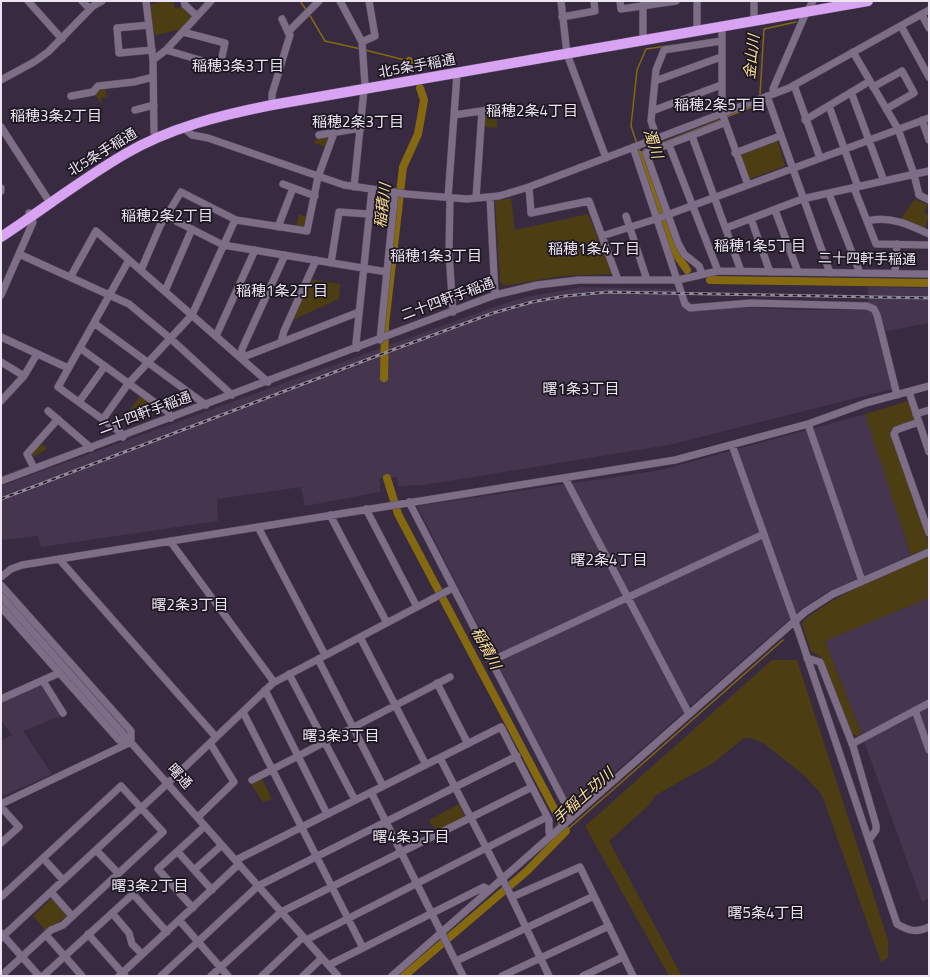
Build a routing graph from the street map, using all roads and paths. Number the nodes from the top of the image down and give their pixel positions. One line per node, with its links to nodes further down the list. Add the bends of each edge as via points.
1 (28, 1): 35 (street)
2 (82, 1): 20 (street)
3 (102, 1): 20 (street)
4 (146, 1): 27 (street)
5 (184, 1): 23 (street)
6 (211, 1): 23 (street)
7 (319, 1): 33 (street)
8 (340, 1): 37 (street)
9 (369, 1): 37 (street, via 375,36)
10 (561, 1): 25 (street)
11 (594, 1): 25 (street, via 595,11)
12 (620, 1): 18 (street, via 621,9)
13 (676, 1): 18 (street)
14 (698, 1): 28 (street)
15 (754, 1): 24 (street)
16 (837, 1): 19 (highway, 北5条手稲通)
17 (868, 1): 19 (highway, 北5条手稲通)
18 (643, 3): 34 (street)
19 (810, 6): 24 (highway, 北5条手稲通); 30 (highway, 北5条手稲通); 54 (street)
20 (90, 10): 35 (street)
21 (929, 10): 22 (street)
22 (922, 15): 29 (street); 31 (street)
23 (197, 16): 32 (street)
24 (754, 16): 28 (highway, 北5条手稲通)
25 (562, 17): 40 (street)
26 (282, 19): 33 (street)
27 (149, 25): 38 (street); 38 (street, via 117,28 120,53)
28 (697, 26): 34 (highway, 北5条手稲通)
29 (901, 26): 41 (street); 46 (street)
30 (722, 27): 36 (street); 40 (highway, 北5条手稲通)
31 (929, 28)
32 (183, 32): 39 (street); 39 (street, via 225,43 220,66)
33 (288, 32): 56 (street, via 290,35)
34 (643, 36): 40 (highway, 北5条手稲通)
35 (62, 39): 47 (street, via 34,62)
36 (721, 41): 42 (street); 48 (street, via 664,50 656,70)
37 (362, 43): 52 (street)
38 (152, 50): 43 (street)
39 (166, 50): 43 (street)
40 (566, 52): 44 (highway, 北5条手稲通); 52 (highway, 北5条手稲通); 84 (street)
41 (854, 52): 49 (street); 50 (street)
42 (721, 57): 48 (street); 51 (street)
43 (153, 60): 45 (street)
44 (457, 74): 52 (highway, 北5条手稲通); 64 (street)
45 (153, 77): 55 (street, via 98,86 93,92); 57 (street)
46 (929, 77)
47 (1, 79)
48 (655, 81): 63 (street)
49 (871, 84): 53 (street); 60 (street); 60 (street, via 902,71 914,93)
50 (794, 85): 54 (street); 67 (street)
51 (721, 86): 63 (street); 65 (street)
52 (365, 88): 56 (highway, 北5条手稲通); 70 (street)
53 (851, 92): 58 (street); 78 (street)
54 (770, 94): 65 (street); 76 (street)
55 (71, 96)
56 (271, 102): 69 (highway, 北5条手稲通); 72 (highway, 北5条手稲通, via 210,113)
57 (154, 105): 61 (street); 72 (street)
58 (829, 106): 67 (street); 82 (street)
59 (508, 107): 62 (street)
60 (886, 109): 71 (street)
61 (135, 110)
62 (482, 111): 64 (street); 104 (street)
63 (652, 111): 77 (street, via 650,122)
64 (454, 115): 103 (street)
65 (723, 119): 75 (street); 77 (street); 83 (street)
66 (926, 119): 71 (street); 79 (street)
67 (805, 120): 85 (street)
68 (1, 127): 102 (street)
69 (184, 128): 89 (street, via 192,135 208,138); 111 (highway, 北5条手稲通, via 125,153)
70 (361, 128): 73 (street); 93 (street)
71 (898, 129): 78 (street); 88 (street)
72 (154, 132): 102 (highway, 北5条手稲通, via 122,148)
73 (334, 133): 74 (street); 89 (street)
74 (319, 136)
75 (692, 136): 80 (street); 105 (street)
76 (780, 136): 83 (street); 86 (street)
77 (657, 138): 81 (street)
78 (868, 140): 82 (street); 90 (street)
79 (929, 140)
80 (669, 144): 108 (street); 114 (street, via 646,153)
81 (637, 146): 84 (street); 114 (street)
82 (844, 149): 85 (street); 96 (street)
83 (735, 153): 92 (street)
84 (606, 158): 94 (street)
85 (820, 158): 86 (street)
86 (792, 168): 92 (street); 106 (street)
87 (929, 171): 88 (street)
88 (914, 174): 90 (street); 107 (street, via 919,195)
89 (318, 177): 93 (street); 100 (street)
90 (884, 181): 96 (street)
91 (283, 184): 95 (street)
92 (748, 186): 105 (street)
93 (354, 187): 97 (street)
94 (529, 187): 101 (street); 124 (street, via 531,213 590,201)
95 (293, 188): 100 (street); 118 (street)
96 (856, 188): 99 (street); 117 (street)
97 (372, 189): 98 (street); 110 (street)
98 (396, 193): 103 (street); 139 (street)
99 (829, 194): 106 (street); 143 (street)
100 (315, 196): 118 (street, via 307,231)
101 (490, 197): 104 (street); 154 (street)
102 (47, 198): 111 (highway, 北5条手稲通)
103 (449, 198): 104 (street); 156 (street)
104 (476, 198)
105 (715, 198): 108 (street); 120 (street)
106 (802, 199): 109 (street); 142 (street)
107 (929, 200)
108 (692, 206): 114 (street); 137 (street)
109 (775, 210): 115 (street); 141 (street)
110 (369, 214): 134 (street, via 339,212); 135 (street)
111 (30, 215): 122 (highway, 北5条手稲通); 125 (highway, 北5条手稲通); 130 (street, via 33,222)
112 (166, 216): 116 (street, via 181,192); 121 (street); 136 (street)
113 (626, 216): 119 (street)
114 (662, 217): 119 (street); 145 (street, via 684,254 699,266); 150 (street)
115 (751, 219): 120 (street); 140 (street)
116 (235, 220): 118 (street); 127 (street)
117 (867, 221): 123 (street, via 889,220 907,223); 126 (street, via 876,244)
118 (278, 226)
119 (630, 227): 124 (street); 149 (street)
120 (726, 228): 138 (street)
121 (192, 230): 127 (street); 151 (street)
122 (1, 231)
123 (929, 234)
124 (602, 236): 148 (street)
125 (1, 238)
126 (897, 244): 128 (street); 144 (street)
127 (223, 245): 129 (street); 157 (street)
128 (929, 245)
129 (255, 250): 131 (street); 159 (street)
130 (19, 254): 147 (street); 153 (street)
131 (285, 255): 133 (street); 167 (street, via 242,349)
132 (129, 260): 136 (street); 147 (street, via 96,230); 152 (street)
133 (316, 260): 134 (street); 163 (street, via 284,331)
134 (331, 263): 135 (street)
135 (364, 268): 139 (street); 155 (street)
136 (141, 270): 151 (street)
137 (718, 271): 138 (street, 二十四軒手稲通); 145 (street, 二十四軒手稲通)
138 (741, 271): 140 (street, 二十四軒手稲通)
139 (387, 272): 162 (street)
140 (770, 272): 141 (street, 二十四軒手稲通)
141 (798, 272): 142 (street, 二十四軒手稲通)
142 (830, 273): 143 (street, 二十四軒手稲通)
143 (860, 273): 144 (street, 二十四軒手稲通)
144 (895, 273): 146 (street, 二十四軒手稲通)
145 (702, 274): 150 (street, 二十四軒手稲通)
146 (929, 274)
147 (71, 276): 152 (street)
148 (618, 280): 149 (street, 二十四軒手稲通); 154 (street, 二十四軒手稲通, via 579,280 537,285)
149 (647, 280): 150 (street, 二十四軒手稲通)
150 (678, 280): 177 (street, via 685,304 690,308 751,303 867,306 874,309)
151 (165, 291): 157 (street)
152 (109, 294): 158 (street); 161 (street, via 129,304)
153 (1, 295)
154 (495, 295): 156 (street, 二十四軒手稲通)
155 (359, 312): 163 (street); 165 (street)
156 (452, 312): 162 (street, 二十四軒手稲通)
157 (192, 315): 159 (street); 161 (street)
158 (94, 323): 164 (street); 169 (street)
159 (216, 336): 167 (street)
160 (1, 337): 166 (street)
161 (171, 339): 169 (street); 178 (street)
162 (381, 339): 165 (street, 二十四軒手稲通)
163 (282, 342): 167 (street)
164 (80, 348): 170 (street); 171 (street)
165 (357, 348): 173 (street, 二十四軒手稲通)
166 (37, 354): 171 (street); 172 (street)
167 (241, 358): 173 (street)
168 (1, 362): 172 (street)
169 (149, 362): 174 (street); 181 (street)
170 (105, 366): 174 (street); 180 (street)
171 (68, 368): 180 (street, via 58,387)
172 (24, 376): 179 (street)
173 (268, 382): 178 (street, 二十四軒手稲通)
174 (128, 384): 185 (street, via 168,412); 187 (street)
175 (929, 386): 176 (street)
176 (909, 392): 177 (street); 184 (street)
177 (897, 394): 189 (street)
178 (232, 395): 181 (street, 二十四軒手稲通)
179 (1, 401)
180 (79, 402): 187 (street)
181 (206, 405): 185 (street, 二十四軒手稲通)
182 (929, 410): 184 (street)
183 (48, 411): 186 (street)
184 (916, 414): 188 (street)
185 (171, 418): 190 (street, 二十四軒手稲通)
186 (58, 419): 193 (street); 195 (street, via 27,454)
187 (103, 419): 190 (street, via 120,432)
188 (919, 422): 191 (street); 201 (street, via 896,430 894,434)
189 (808, 424): 192 (street); 209 (street)
190 (122, 437): 193 (street, 二十四軒手稲通)
191 (927, 437): 194 (street)
192 (732, 444): 196 (street, via 675,460); 204 (street)
193 (91, 448): 195 (street, 二十四軒手稲通)
194 (929, 452)
195 (34, 468): 197 (street, 二十四軒手稲通)
196 (565, 478): 198 (street); 213 (street)
197 (1, 481)
198 (409, 502): 199 (street); 211 (street)
199 (366, 510): 200 (street); 215 (street)
200 (330, 515): 202 (street); 217 (street)
201 (927, 523): 203 (street)
202 (258, 527): 205 (street); 219 (street)
203 (929, 533)
204 (764, 534): 213 (street); 216 (street)
205 (170, 541): 207 (street); 227 (street)
206 (929, 552): 209 (street)
207 (59, 559): 208 (street, via 16,566); 238 (street)
208 (1, 577)
209 (862, 581): 216 (street, via 816,604)
210 (1, 585): 239 (street, via 131,731)
211 (453, 588): 215 (street); 222 (street)
212 (1, 596): 239 (street, 曙通)
213 (628, 597): 222 (street); 236 (street)
214 (1, 607): 223 (street)
215 (417, 607): 217 (street)
216 (795, 621): 220 (street); 236 (street)
217 (387, 623): 218 (street)
218 (360, 637): 219 (street); 232 (street)
219 (325, 655): 221 (street)
220 (807, 658): 243 (street, via 820,662); 269 (street)
221 (318, 659): 224 (street); 237 (street)
222 (490, 661): 264 (street)
223 (60, 673): 226 (street); 239 (street, via 119,740)
224 (289, 674): 227 (street); 240 (street)
225 (450, 677): 228 (street)
226 (43, 681): 230 (street); 235 (street)
227 (274, 682): 229 (street)
228 (437, 683): 232 (street); 242 (street)
229 (265, 690): 234 (street); 245 (street)
230 (1, 699)
231 (929, 703): 233 (street)
232 (395, 705): 237 (street); 248 (street)
233 (915, 710): 243 (street); 244 (street)
234 (243, 712): 238 (street); 249 (street)
235 (63, 713)
236 (689, 714): 264 (street)
237 (353, 727): 240 (street); 252 (street)
238 (216, 738): 241 (street)
239 (131, 742): 251 (street, 曙通); 257 (street)
240 (324, 742): 245 (street); 256 (street)
241 (210, 743): 251 (street); 261 (street, via 234,782)
242 (468, 744): 246 (street, via 501,727); 247 (street)
243 (852, 744): 269 (street, via 876,825 876,830)
244 (929, 750)
245 (298, 756): 249 (street); 260 (street)
246 (517, 756): 253 (street); 254 (street)
247 (440, 758): 248 (street); 253 (street)
248 (426, 765): 252 (street)
249 (273, 769): 250 (street); 267 (street)
250 (252, 780)
251 (168, 783): 259 (street); 261 (street, 曙通)
252 (384, 786): 255 (street)
253 (455, 787): 263 (street); 265 (street)
254 (532, 787): 262 (street); 263 (street)
255 (371, 792): 256 (street); 265 (street)
256 (355, 800): 260 (street)
257 (1, 804)
258 (1, 807): 270 (street, via 18,827)
259 (141, 808): 273 (street); 277 (street, via 121,786); 280 (street, via 163,832)
260 (327, 814): 267 (street)
261 (198, 817): 266 (street, 曙通)
262 (548, 817): 268 (street); 272 (street)
263 (470, 818): 272 (street); 275 (street)
264 (572, 818): 268 (street)
265 (387, 822): 275 (street); 276 (street)
266 (205, 826): 271 (street, 曙通); 274 (street)
267 (303, 827): 276 (street); 278 (street)
268 (551, 835): 282 (street)
269 (869, 840): 300 (street, via 897,924 910,931)
270 (1, 843)
271 (222, 845): 278 (street, 曙通); 279 (street)
272 (486, 848): 282 (street); 283 (street)
273 (96, 850): 280 (street); 281 (street)
274 (178, 852): 279 (street); 292 (street, via 158,869)
275 (402, 852): 283 (street); 285 (street)
276 (318, 857): 284 (street); 285 (street)
277 (43, 858): 281 (street); 291 (street)
278 (237, 862): 284 (street, 曙通); 286 (street)
279 (194, 870): 286 (street)
280 (118, 873): 296 (street)
281 (63, 880): 288 (street)
282 (503, 881): 287 (street); 289 (street)
283 (416, 884): 295 (street); 297 (street)
284 (258, 886): 293 (street, 曙通); 308 (street)
285 (333, 887): 293 (street); 297 (street)
286 (212, 890): 292 (street)
287 (490, 890): 295 (street, via 484,887); 304 (street)
288 (51, 892): 296 (street); 306 (street)
289 (510, 894): 290 (street, via 580,867); 301 (street)
290 (594, 896): 299 (street); 301 (street)
291 (1, 897)
292 (193, 908): 298 (street)
293 (281, 912): 307 (street, 曙通); 318 (street)
294 (112, 913): 302 (street, via 133,894); 303 (street); 310 (street, via 129,934 132,944)
295 (431, 914): 304 (street); 309 (street)
296 (72, 916): 305 (street)
297 (348, 917): 307 (street); 309 (street)
298 (179, 920): 302 (street); 308 (street)
299 (609, 926): 313 (street); 315 (street)
300 (929, 927)
301 (526, 928): 315 (street); 316 (street)
302 (167, 932): 310 (street)
303 (88, 934): 311 (street); 319 (street)
304 (443, 934): 316 (street); 330 (street)
305 (46, 935): 311 (street); 312 (street)
306 (2, 936): 312 (street)
307 (304, 938): 314 (street, 曙通); 327 (street)
308 (198, 942): 318 (street); 324 (street)
309 (363, 948): 317 (street)
310 (142, 954): 319 (street)
311 (64, 956): 322 (street); 323 (street)
312 (22, 957): 320 (street); 321 (street)
313 (623, 957): 334 (street); 335 (street)
314 (322, 958): 317 (street, 曙通); 328 (street)
315 (540, 958): 332 (street); 333 (street)
316 (456, 961): 331 (street)
317 (329, 965): 329 (street, 曙通)
318 (221, 967): 325 (street); 326 (street)
319 (122, 975)
320 (2, 976)
321 (39, 976)
322 (43, 976)
323 (82, 976)
324 (161, 976)
325 (211, 976)
326 (228, 976)
327 (262, 976)
328 (303, 976)
329 (338, 976)
330 (392, 976)
331 (464, 976)
332 (502, 976)
333 (549, 976)
334 (583, 976)
335 (633, 976)

